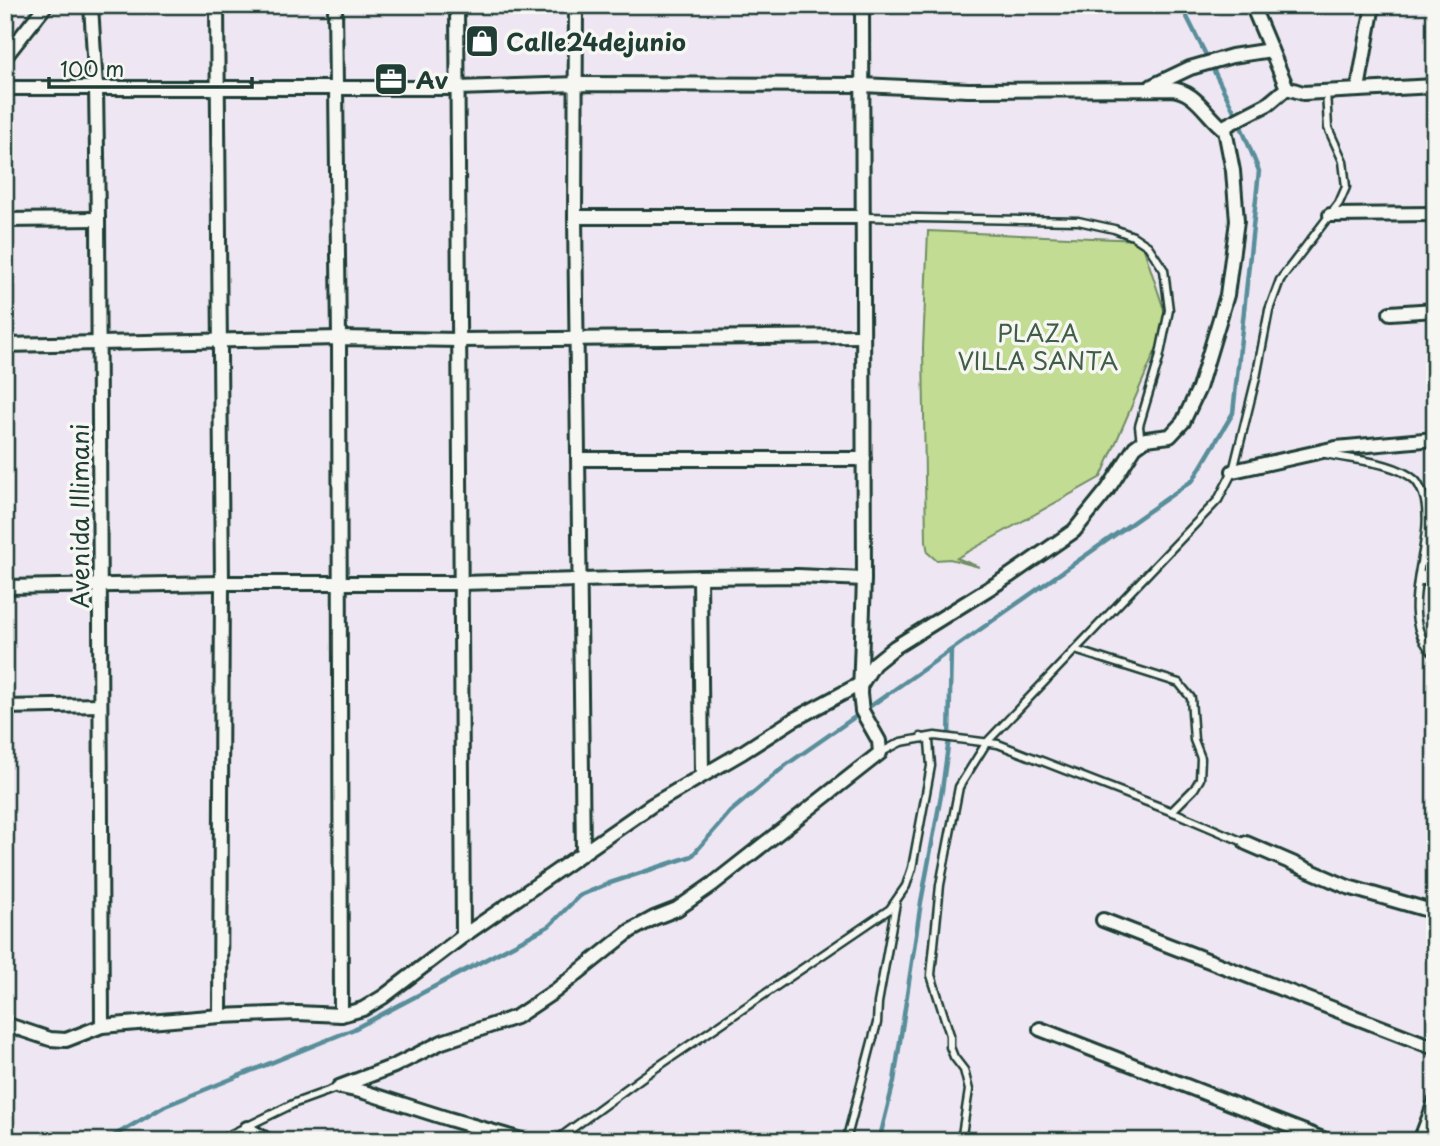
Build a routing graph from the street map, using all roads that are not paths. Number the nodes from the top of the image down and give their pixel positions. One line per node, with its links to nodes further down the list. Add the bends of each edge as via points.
1 (46, 5): 11 (street)
2 (91, 5): 17 (street, Avenida Illimani)
3 (217, 5): 14 (street)
4 (335, 5): 18 (street)
5 (457, 5): 19 (street)
6 (576, 5): 12 (street)
7 (862, 5): 13 (street)
8 (1252, 5): 10 (street)
9 (1373, 5): 22 (street)
10 (1272, 50): 20 (street); 21 (street, via 1190,68)
11 (5, 57)
12 (577, 84): 13 (street); 19 (street); 28 (street)
13 (862, 85): 21 (street, via 968,90); 27 (street)
14 (219, 86): 17 (street); 18 (street); 36 (street)
15 (1435, 86): 22 (street)
16 (5, 88): 17 (street)
17 (96, 88): 29 (street, Avenida Illimani)
18 (335, 88): 19 (street); 34 (street)
19 (457, 88): 37 (street)
20 (1287, 88): 23 (street, via 1303,93); 24 (street)
21 (1148, 89): 24 (street, via 1177,89 1191,95)
22 (1358, 89): 23 (street)
23 (1325, 91): 26 (lane, via 1328,128 1343,161 1346,187)
24 (1225, 130): 41 (street, via 1237,220 1227,295 1199,388 1183,422 1170,436)
25 (1435, 214): 26 (street)
26 (1330, 215): 45 (lane, via 1280,280 1269,310)
27 (864, 217): 28 (street); 33 (street); 41 (lane, via 1061,219 1114,229 1148,246 1164,270 1169,310 1139,426)
28 (575, 218): 35 (street)
29 (98, 219): 30 (street); 38 (street, Avenida Illimani)
30 (5, 220)
31 (1435, 310): 32 (street)
32 (1390, 313)
33 (863, 336): 35 (street); 44 (street)
34 (339, 338): 36 (street); 37 (street); 50 (street)
35 (577, 338): 37 (street); 43 (street)
36 (220, 340): 38 (street); 51 (street)
37 (459, 340): 52 (street)
38 (99, 344): 39 (street); 54 (street, Avenida Illimani)
39 (5, 345)
40 (1435, 439): 42 (street)
41 (1141, 443): 57 (street, via 1074,531 895,647 874,664)
42 (1318, 452): 45 (street); 47 (lane, via 1385,464 1416,480 1431,525)
43 (580, 459): 44 (street); 49 (street)
44 (864, 459): 48 (street)
45 (1233, 471): 55 (lane, via 1218,500)
46 (700, 577): 48 (street); 49 (street); 63 (street)
47 (1428, 577): 56 (lane, via 1417,603 1420,629)
48 (864, 579): 57 (street)
49 (580, 580): 52 (street); 66 (street)
50 (341, 582): 51 (street); 52 (street); 71 (street)
51 (222, 583): 54 (street); 72 (street)
52 (460, 583): 70 (street)
53 (5, 587): 54 (street)
54 (101, 587): 58 (street, Avenida Illimani)
55 (1075, 650): 61 (lane); 64 (lane, via 1179,683 1191,698 1200,779)
56 (1435, 654)
57 (862, 683): 62 (street, via 863,711); 63 (street)
58 (100, 705): 59 (street); 74 (street, Avenida Illimani)
59 (5, 707)
60 (921, 737): 61 (lane); 62 (lane, via 890,745); 67 (lane, via 929,741 932,766 912,868)
61 (987, 741): 64 (lane); 81 (lane, via 959,787 940,885 931,975 950,1047 964,1070 969,1090)
62 (880, 753): 77 (street, via 713,884 677,909 630,931 516,1017 443,1042)
63 (702, 775): 66 (street)
64 (1171, 811): 65 (lane)
65 (1246, 843): 68 (street, via 1348,887)
66 (583, 853): 70 (street)
67 (896, 902): 86 (lane); 87 (lane, via 877,1023)
68 (1435, 912)
69 (1102, 920): 76 (street)
70 (463, 936): 71 (street, via 383,997)
71 (341, 1015): 72 (street)
72 (220, 1016): 74 (street)
73 (5, 1024): 74 (street, via 66,1040)
74 (102, 1026)
75 (1040, 1030): 89 (street)
76 (1435, 1048)
77 (339, 1087): 79 (lane); 85 (street)
78 (1435, 1102): 90 (street)
79 (247, 1128): 83 (lane); 84 (street)
80 (5, 1133): 82 (lane)
81 (961, 1138): 88 (lane)
82 (9, 1141)
83 (217, 1141)
84 (268, 1141)
85 (525, 1141)
86 (555, 1141)
87 (846, 1141)
88 (978, 1141)
89 (1328, 1141)
90 (1420, 1141)

